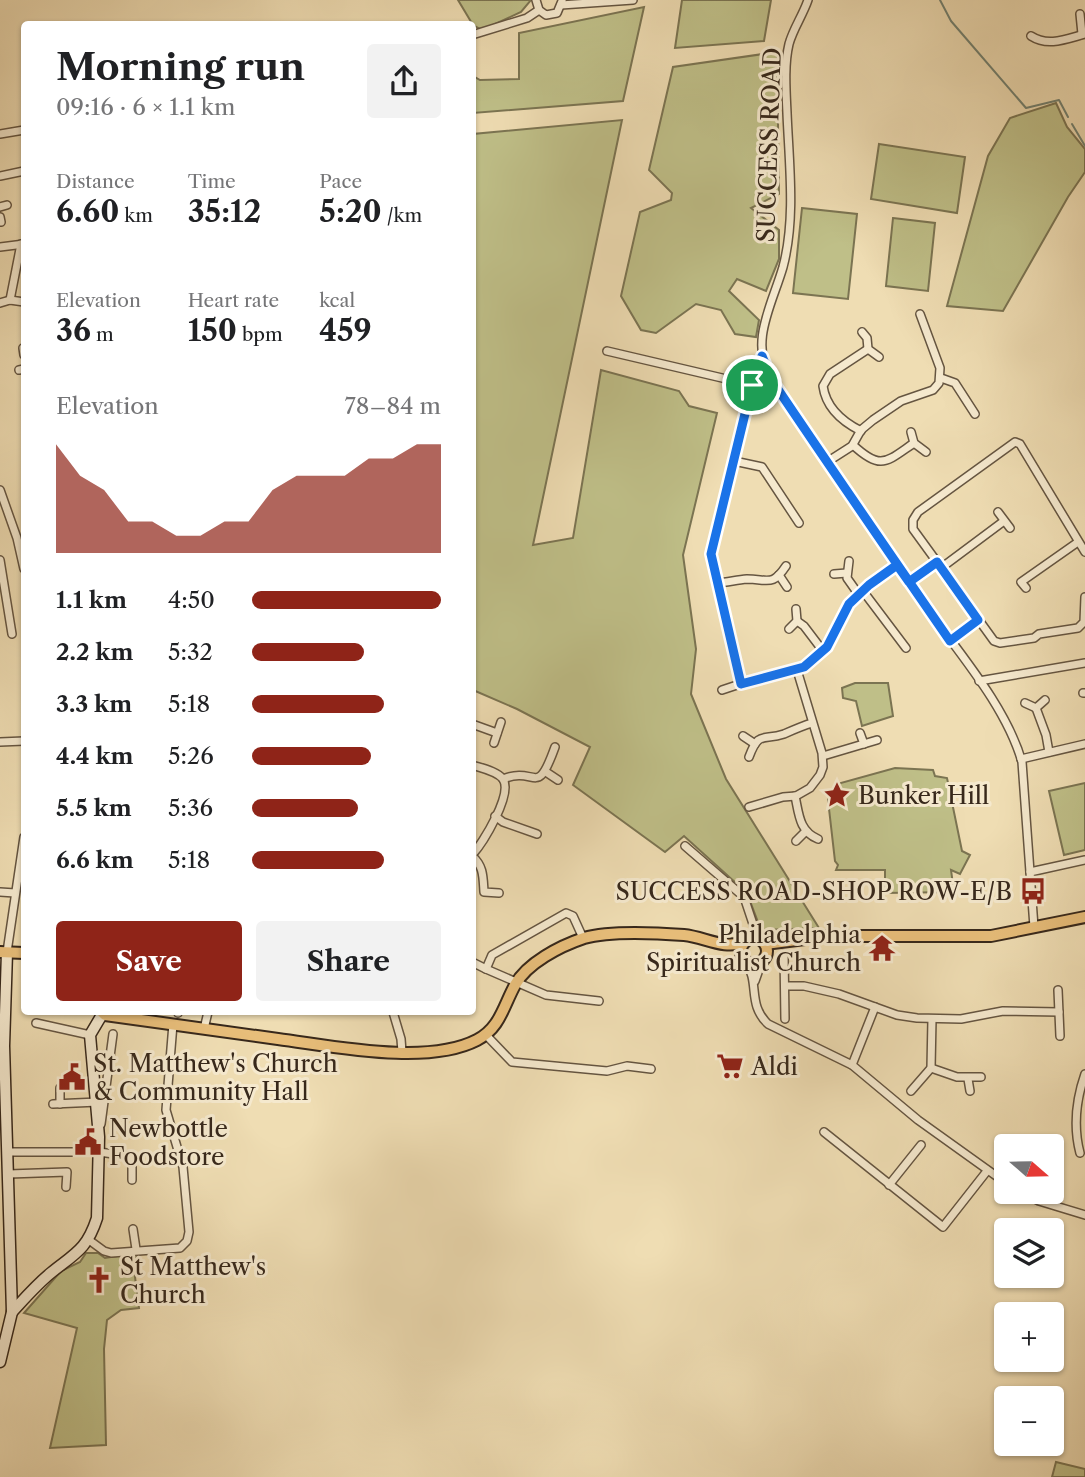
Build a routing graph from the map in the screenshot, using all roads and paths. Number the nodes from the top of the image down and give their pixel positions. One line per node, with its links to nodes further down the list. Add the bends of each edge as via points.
1 (575, 0): 6 (street)
2 (633, 0): 6 (street)
3 (808, 0): 25 (street, SUCCESS ROAD, via 788,51 788,236 763,328)
4 (562, 2): 5 (street, via 552,15 546,15); 6 (street)
5 (537, 4): 8 (street, via 527,18)
6 (587, 4)
7 (1080, 14): 9 (street)
8 (476, 34)
9 (1084, 34): 10 (street, via 1051,43)
10 (1031, 36)
11 (21, 130): 12 (street)
12 (0, 134)
13 (21, 172): 14 (street)
14 (0, 176)
15 (21, 244): 16 (street)
16 (0, 247)
17 (21, 253): 18 (street)
18 (10, 300): 19 (street); 20 (street)
19 (21, 302)
20 (0, 303)
21 (919, 314): 27 (street)
22 (862, 332): 23 (street)
23 (868, 349): 26 (street); 30 (street, via 830,374)
24 (607, 351): 29 (street)
25 (762, 356): 29 (street, SUCCESS ROAD); 40 (street, via 771,379)
26 (879, 357)
27 (941, 378): 31 (street, via 955,383); 34 (street, via 933,390 901,401)
28 (813, 383): 30 (street)
29 (752, 385): 39 (street, SUCCESS ROAD)
30 (823, 386): 34 (street, via 826,400 838,416)
31 (966, 400): 32 (street); 33 (street)
32 (958, 406)
33 (975, 415)
34 (861, 431): 37 (street)
35 (911, 432): 36 (street)
36 (914, 443): 37 (street, via 880,463); 38 (street)
37 (853, 445): 40 (street)
38 (926, 452)
39 (734, 461): 44 (street, via 762,467); 60 (street, SUCCESS ROAD, via 712,547)
40 (827, 462): 51 (street)
41 (1, 495): 48 (street)
42 (998, 512): 43 (street)
43 (1004, 521): 45 (street); 52 (street)
44 (799, 523)
45 (1010, 528)
46 (1077, 542): 47 (street); 52 (street, via 1015,442 918,512 913,529); 58 (street)
47 (1085, 552)
48 (21, 556)
49 (0, 560): 59 (street)
50 (849, 561): 55 (street)
51 (897, 565): 57 (street); 62 (street)
52 (939, 565): 57 (street); 65 (street)
53 (786, 566): 56 (street)
54 (834, 573): 55 (street)
55 (847, 573): 62 (street, via 848,582)
56 (779, 575): 60 (street, via 769,582); 61 (street)
57 (909, 582): 71 (street)
58 (1021, 582)
59 (2, 583): 68 (street)
60 (718, 583): 77 (street, SUCCESS ROAD)
61 (787, 587)
62 (861, 593): 69 (street); 73 (street, via 846,608)
63 (1085, 597): 65 (street, via 1082,626 1034,638 1000,643)
64 (796, 609): 66 (street)
65 (978, 620): 71 (street)
66 (797, 621): 67 (street); 73 (street)
67 (789, 629)
68 (12, 634)
69 (894, 635): 70 (street); 72 (street)
70 (884, 640)
71 (950, 641): 76 (street)
72 (906, 648)
73 (823, 651): 75 (street)
74 (1085, 663): 76 (street)
75 (797, 670): 77 (street); 83 (street)
76 (979, 681): 99 (street)
77 (741, 684): 78 (street)
78 (722, 691)
79 (1045, 700): 81 (street)
80 (1026, 703): 81 (street)
81 (1036, 708): 96 (street)
82 (501, 722): 85 (street)
83 (812, 723): 92 (street, via 762,737); 97 (street)
84 (476, 725): 85 (street)
85 (497, 733): 91 (street)
86 (860, 733): 93 (street)
87 (743, 736): 92 (street)
88 (877, 740): 93 (street)
89 (21, 741): 90 (street)
90 (0, 742)
91 (494, 743)
92 (755, 744): 98 (street)
93 (864, 744): 97 (street)
94 (1085, 744): 96 (street)
95 (555, 747): 101 (street)
96 (1049, 752): 99 (street)
97 (823, 756): 104 (street, via 816,782)
98 (749, 757)
99 (1021, 759): 118 (street)
100 (476, 766): 102 (street)
101 (546, 772): 102 (street, via 534,779 516,774); 103 (street)
102 (503, 779): 106 (street, via 505,796)
103 (558, 780)
104 (795, 796): 105 (street); 108 (street)
105 (748, 807)
106 (495, 816): 107 (street); 114 (street)
107 (521, 828): 109 (street); 110 (street)
108 (805, 832): 111 (street); 112 (street)
109 (537, 834)
110 (517, 838)
111 (818, 839)
112 (796, 841)
113 (685, 846): 122 (street, via 744,897)
114 (476, 850)
115 (21, 856): 120 (street)
116 (476, 858): 121 (street, via 483,876 482,895)
117 (1085, 860): 118 (street)
118 (1030, 872): 124 (street)
119 (0, 892): 120 (street)
120 (15, 893): 129 (street)
121 (499, 893)
122 (749, 915): 126 (street); 128 (street)
123 (1085, 917): 124 (main road)
124 (1034, 927): 128 (main road, via 991,936 829,936)
125 (583, 938): 127 (main road, via 686,935); 133 (street, via 573,916 566,913 492,955); 134 (main road, via 554,951)
126 (747, 941): 127 (main road); 128 (main road, via 756,938); 131 (main road, via 741,948)
127 (714, 943): 131 (main road)
128 (764, 950): 131 (main road, via 755,964); 135 (street)
129 (4, 952): 154 (street)
130 (783, 954): 136 (street)
131 (745, 960): 135 (street)
132 (476, 964): 133 (street)
133 (486, 969): 134 (street)
134 (516, 983): 138 (street, via 546,995); 152 (main road, via 499,1021)
135 (753, 985): 156 (street, via 758,1015 768,1024)
136 (785, 986): 139 (street, via 839,994); 146 (street)
137 (1058, 990): 140 (street)
138 (599, 1001)
139 (876, 1007): 145 (street); 156 (street)
140 (1059, 1012): 145 (street, via 1003,1011 961,1020); 153 (street)
141 (103, 1015): 151 (street)
142 (117, 1015): 148 (main road)
143 (207, 1015): 149 (street)
144 (394, 1015): 155 (street)
145 (932, 1019): 158 (street)
146 (785, 1020)
147 (36, 1023): 151 (street)
148 (173, 1024): 149 (main road); 188 (street, via 166,1110 184,1167 189,1232 180,1248)
149 (204, 1029): 155 (main road)
150 (113, 1034): 172 (street)
151 (90, 1035): 167 (street)
152 (486, 1035): 155 (main road, via 456,1049); 157 (street, via 512,1062 607,1070)
153 (1060, 1036)
154 (2, 1046): 168 (street)
155 (402, 1052)
156 (852, 1065): 177 (street)
157 (639, 1068): 159 (street); 162 (street)
158 (931, 1068): 163 (street); 165 (street)
159 (651, 1069)
160 (1085, 1074): 169 (street)
161 (981, 1077): 163 (street)
162 (638, 1078)
163 (968, 1079): 166 (street)
164 (60, 1088): 167 (street, via 57,1104)
165 (911, 1091)
166 (970, 1091)
167 (97, 1102): 172 (street)
168 (4, 1105): 174 (street)
169 (1076, 1118): 170 (street); 176 (street)
170 (1085, 1118)
171 (824, 1132): 181 (street)
172 (99, 1137): 175 (street)
173 (921, 1144): 181 (street)
174 (9, 1152): 175 (street); 178 (street)
175 (99, 1152): 180 (street, via 128,1156); 187 (street, via 97,1218)
176 (1080, 1153)
177 (987, 1171): 179 (street); 181 (street, via 943,1227)
178 (9, 1174): 182 (street, via 67,1172); 186 (street)
179 (994, 1175)
180 (132, 1180)
181 (890, 1185)
182 (66, 1187)
183 (1049, 1204): 184 (street)
184 (1085, 1215)
185 (133, 1229): 188 (street)
186 (5, 1234): 189 (street)
187 (89, 1240): 188 (street, via 111,1253); 190 (street)
188 (136, 1250)
189 (10, 1280): 190 (street); 191 (street)
190 (34, 1288): 191 (street)
191 (12, 1312): 192 (street)
192 (0, 1362)

